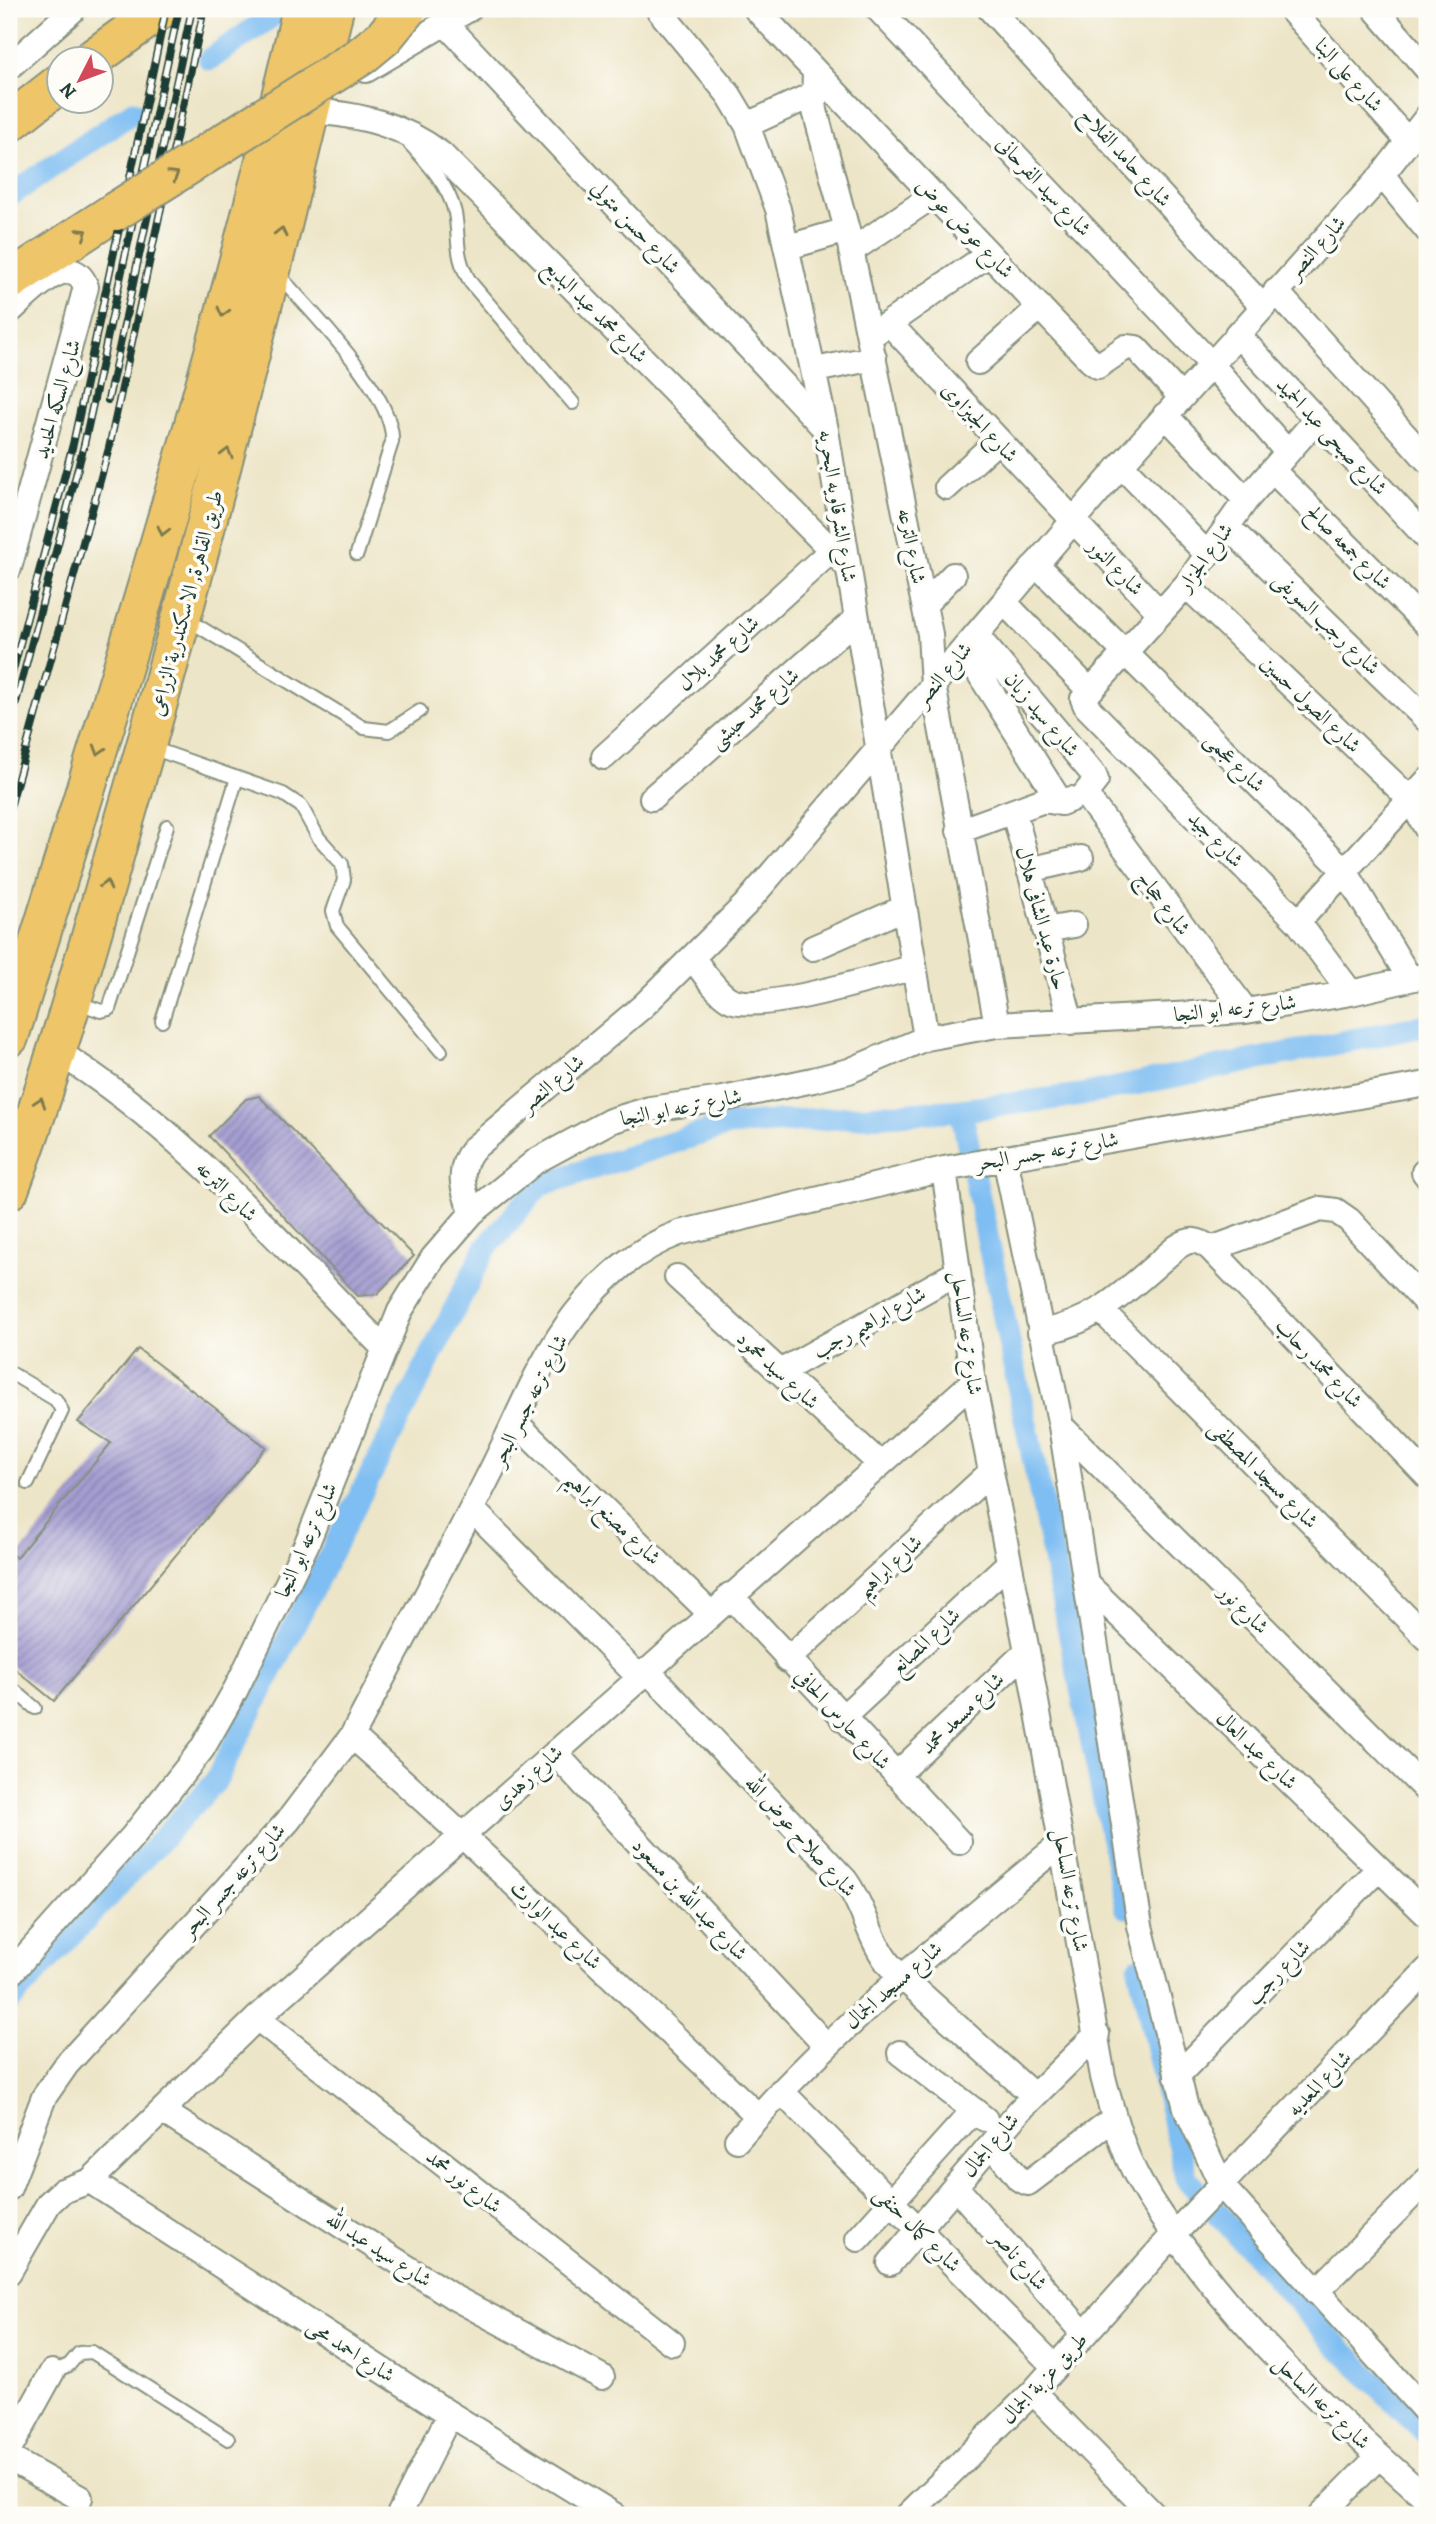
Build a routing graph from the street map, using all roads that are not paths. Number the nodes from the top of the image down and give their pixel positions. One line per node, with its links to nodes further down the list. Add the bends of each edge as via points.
1 (74, 9): 15 (street)
2 (161, 9): 14 (highway)
3 (302, 9): 105 (highway, طريق القاهرة, الاسكندرية الزراعى, one-way to 105, via 127,662)
4 (334, 9): 19 (highway, طريق القاهرة, الاسكندرية الزراعى)
5 (407, 9): 32 (highway, one-way to 5, bridge, via 361,56)
6 (469, 9): 13 (street)
7 (658, 9): 23 (street, شارع الشرقاويه البحريه, via 710,68)
8 (757, 9): 17 (street, شارع عوض عوض)
9 (878, 9): 39 (street, شارع سيد الفرحانى)
10 (990, 9): 33 (street, شارع حامد الفلاح)
11 (1290, 9): 24 (street, شارع على البنا)
12 (1376, 9): 16 (street)
13 (446, 24): 19 (street); 44 (street, شارع حسن متولي)
14 (110, 46)
15 (9, 67)
16 (1427, 69)
17 (815, 82): 23 (street); 26 (street, شارع عوض عوض); 28 (street, شارع الترعه, via 814,107)
18 (46, 93): 21 (highway)
19 (313, 105): 22 (street, شارع محمد عبد البديع); 31 (highway, طريق القاهرة, الاسكندرية الزراعى, one-way to 19)
20 (1427, 117): 24 (street, شارع النصر)
21 (9, 123)
22 (391, 124): 41 (lane, via 449,194 460,262 471,283); 56 (street, شارع محمد عبد البديع, via 426,142 456,168)
23 (747, 125): 29 (street, شارع الشرقاويه البحريه)
24 (1408, 141): 25 (street, شارع النصر)
25 (1381, 175): 27 (street); 33 (street, شارع النصر)
26 (934, 195): 28 (street); 30 (street, شارع عوض عوض)
27 (1427, 230)
28 (849, 241): 29 (street); 37 (street, شارع الترعه)
29 (788, 247): 40 (street, شارع الشرقاويه البحريه)
30 (989, 254): 34 (street, شارع عوض عوض); 37 (street)
31 (272, 268): 54 (lane, via 374,389 391,424 392,442); 64 (highway, طريق القاهرة, الاسكندرية الزراعى, one-way to 31)
32 (9, 281)
33 (1269, 298): 36 (street, شارع النصر); 46 (street, شارع حامد الفلاح)
34 (1040, 307): 38 (street); 42 (street, شارع عوض عوض, via 1098,366 1133,347)
35 (9, 312): 58 (street, شارع السكه الحديد, via 60,271 71,270 84,282 86,294)
36 (1237, 334): 39 (street, شارع النصر); 43 (street, شارع صبحى عبد الحميد)
37 (878, 339): 40 (street); 45 (street, شارع الجيزاوى); 62 (street, شارع الترعه)
38 (978, 362)
39 (1210, 364): 42 (street, شارع النصر); 47 (street, شارع سيد الفرحانى)
40 (815, 370): 44 (street, شارع الشرقاويه البحريه)
41 (573, 403)
42 (1173, 406): 48 (street, شارع النصر); 50 (street)
43 (1316, 419): 47 (street, شارع الجزار); 53 (street, شارع صبحى عبد الحميد)
44 (826, 430): 56 (street, شارع الشرقاويه البحريه)
45 (998, 441): 49 (street); 51 (street, شارع الجيزاوى)
46 (1427, 460)
47 (1279, 461): 50 (street, شارع الجزار); 66 (street, شارع جمعه صالح)
48 (1121, 465): 51 (street, شارع النصر); 55 (street)
49 (947, 487)
50 (1246, 500): 52 (street, شارع الجزار)
51 (1072, 521): 57 (street, شارع النصر); 63 (street, شارع النور)
52 (1227, 526): 55 (street, شارع الجزار); 72 (street, شارع رجب السويفى)
53 (1427, 538)
54 (357, 554)
55 (1207, 554): 60 (street, شارع الجزار)
56 (840, 559): 65 (street, شارع الشرقاويه البحريه); 77 (street, شارع محمد بلال)
57 (1036, 564): 61 (street, شارع النصر); 68 (street, شارع عجمى)
58 (9, 568)
59 (953, 575): 62 (street)
60 (1186, 585): 63 (street, شارع الجزار); 82 (street, شارع الصول حسين)
61 (1004, 602): 67 (street, شارع النصر); 70 (street)
62 (924, 605): 69 (street, شارع الترعه)
63 (1160, 613): 68 (street, شارع الجزار)
64 (183, 617): 71 (lane, via 365,728 389,731); 74 (highway, طريق القاهرة, الاسكندرية الزراعى)
65 (857, 618): 75 (street, شارع الشرقاويه البحريه); 81 (street, شارع محمد حبشى)
66 (1427, 625)
67 (970, 642): 69 (street, شارع النصر); 73 (street, شارع سيد زيان); 76 (street)
68 (1124, 652): 70 (street, شارع الجزار); 90 (street, شارع عجمى)
69 (933, 685): 75 (street, شارع النصر); 87 (street, شارع الترعه)
70 (1089, 690): 92 (street, شارع جيد, via 1083,699 1086,706)
71 (421, 711)
72 (1427, 719)
73 (1057, 731): 76 (street); 80 (street, شارع سيد زيان, via 1096,777)
74 (146, 746): 78 (lane); 100 (highway, طريق القاهرة, الاسكندرية الزراعى, one-way to 74)
75 (878, 751): 91 (street, شارع الشرقاويه البحريه); 96 (street, شارع النصر)
76 (1031, 755): 83 (street)
77 (604, 757)
78 (237, 778): 102 (lane); 108 (lane, via 283,794 301,806 344,869 332,911 337,926)
79 (1427, 781): 82 (street)
80 (1085, 794): 83 (street); 101 (street, شارع حجاج)
81 (652, 798)
82 (1410, 799): 86 (street, شارع الصول حسين); 90 (street)
83 (1061, 803): 84 (street, via 1044,800)
84 (1014, 813): 87 (street); 89 (street, حارة عبد الشافى هلال)
85 (167, 826): 100 (lane, via 109,1009 102,1011)
86 (1427, 829)
87 (959, 831): 104 (street, شارع الترعه)
88 (1081, 858): 89 (street)
89 (1029, 870): 94 (street, حارة عبد الشافى هلال)
90 (1345, 871): 92 (street); 98 (street, شارع عجمى)
91 (904, 908): 95 (street); 97 (street, شارع الشرقاويه البحريه)
92 (1298, 922): 99 (street, شارع جيد)
93 (1074, 925): 94 (street)
94 (1045, 930): 103 (street, حارة عبد الشافى هلال)
95 (813, 948)
96 (693, 959): 97 (street, via 723,994 736,1002 804,997); 113 (street, شارع النصر, via 473,1149 461,1173)
97 (914, 967): 106 (street, شارع الشرقاويه البحريه)
98 (1419, 977): 99 (street, شارع ترعه ابو النجا)
99 (1351, 993): 101 (street, شارع ترعه ابو النجا)
100 (72, 1000): 107 (highway, طريق القاهرة, الاسكندرية الزراعى)
101 (1246, 1011): 103 (street, شارع ترعه ابو النجا)
102 (162, 1021)
103 (1071, 1022): 104 (street, شارع ترعه ابو النجا)
104 (998, 1025): 106 (street, شارع ترعه ابو النجا)
105 (9, 1037)
106 (926, 1038): 113 (street, شارع ترعه ابو النجا, via 849,1071 723,1099 650,1109 610,1121 536,1161)
107 (56, 1051): 112 (highway, طريق القاهرة, الاسكندرية الزراعى, one-way to 107); 120 (street, شارع الترعه, via 120,1092 168,1132)
108 (441, 1051)
109 (1427, 1084): 110 (street, شارع ترعه جسر البحر)
110 (1005, 1158): 111 (street, شارع ترعه جسر البحر); 119 (street)
111 (944, 1169): 115 (street, شارع ترعه الساحل); 124 (street, شارع ترعه جسر البحر, via 679,1233 651,1244 626,1261 575,1314)
112 (9, 1190)
113 (472, 1213): 120 (street, شارع ترعه ابو النجا, via 433,1258 400,1311)
114 (1211, 1249): 117 (street, via 1320,1209 1336,1211); 118 (street, via 1189,1239); 128 (street, شارع محمد رحاب)
115 (958, 1272): 121 (street, شارع ابراهيم رجب); 123 (street, شارع ترعه الساحل)
116 (677, 1277): 121 (street, شارع سيد محمود)
117 (1427, 1304)
118 (1102, 1311): 119 (street, via 1068,1327); 135 (street, شارع مسجد المصطفى)
119 (1040, 1332): 125 (street)
120 (384, 1348): 152 (street, شارع ترعه ابو النجا, via 307,1543 202,1749 133,1836)
121 (780, 1372): 126 (street, شارع سيد محمود)
122 (9, 1373): 129 (lane, via 55,1400 62,1412)
123 (973, 1382): 126 (street, شارع زهدى); 127 (street, شارع ترعه الساحل)
124 (516, 1423): 130 (street, شارع ترعه جسر البحر); 134 (street, شارع مصنع ابراهيم)
125 (1061, 1426): 132 (street); 145 (street, شارع نور)
126 (879, 1463): 133 (street, شارع زهدى)
127 (991, 1472): 131 (street, شارع ترعه الساحل); 137 (street, شارع ابراهيم)
128 (1427, 1476)
129 (29, 1483)
130 (472, 1510): 138 (street, شارع صلاح عوض الله); 142 (street, شارع ترعه جسر البحر)
131 (1008, 1564): 136 (street, شارع ترعه الساحل); 141 (street, شارع المصانع)
132 (1088, 1585): 149 (street, شارع عبد العال); 158 (street, via 1140,1926)
133 (730, 1595): 134 (street, شارع زهدى); 137 (street, شارع حارس الحافي)
134 (710, 1613): 138 (street, شارع زهدى)
135 (1427, 1638)
136 (1027, 1651): 144 (street, شارع مسعد محمد); 148 (street, شارع ترعه الساحل)
137 (788, 1660): 141 (street, شارع حارس الحافي)
138 (643, 1674): 143 (street, شارع زهدى); 153 (street, شارع صلاح عوض الله, via 845,1880 865,1913 882,1957)
139 (9, 1686): 140 (lane)
140 (35, 1707)
141 (842, 1718): 144 (street, شارع حارس الحافي)
142 (352, 1736): 146 (street, شارع عبد الوارث); 170 (street, شارع ترعه جسر البحر, via 288,1821 67,2064 44,2097)
143 (555, 1754): 146 (street, شارع زهدى); 156 (street, شارع عبد الله بن مسعود)
144 (896, 1775): 147 (street, شارع حارس الحافي)
145 (1427, 1791)
146 (464, 1834): 154 (street, شارع زهدى); 163 (street, شارع عبد الوارث)
147 (959, 1842)
148 (1062, 1843): 153 (street, شارع مسجد الجمال); 155 (street, شارع ترعه الساحل)
149 (1379, 1868): 150 (street, شارع عبد العال); 158 (street, شارع رجب)
150 (1427, 1915)
151 (1427, 1970): 171 (street, شارع المعديه)
152 (9, 1975)
153 (901, 1976): 156 (street, شارع مسجد الجمال); 160 (street, شارع صلاح عوض الله)
154 (257, 2018): 162 (street, شارع زهدى); 180 (street, شارع نور محمد)
155 (1097, 2034): 160 (street, شارع الجمال); 164 (street, شارع ترعه الساحل)
156 (825, 2045): 159 (street, شارع مسجد الجمال)
157 (900, 2053): 161 (street)
158 (1177, 2076): 171 (street)
159 (781, 2091): 163 (street, شارع مسجد الجمال); 172 (street, شارع كمال حنفى)
160 (1033, 2095): 165 (street, شارع الجمال)
161 (974, 2110): 165 (street); 172 (street)
162 (163, 2111): 168 (street, شارع زهدى); 183 (street, شارع سيد عبد الله, via 455,2298)
163 (758, 2116): 166 (street, شارع مسجد الجمال)
164 (1114, 2118): 165 (street, via 1028,2183 1020,2179); 174 (street, شارع ترعه الساحل, via 1129,2160)
165 (997, 2138): 169 (street, شارع الجمال)
166 (737, 2140)
167 (1427, 2180): 178 (street)
168 (90, 2181): 177 (street, via 62,2191 49,2203); 186 (street, شارع احمد محى)
169 (956, 2186): 173 (street, شارع الجمال); 179 (street, شارع ناصر)
170 (9, 2188)
171 (1217, 2191): 174 (street, شارع المعديه); 178 (street)
172 (891, 2202): 173 (street, شارع كمال حنفى); 175 (street)
173 (918, 2230): 176 (street, شارع الجمال); 181 (street, شارع كمال حنفى)
174 (1177, 2231): 179 (street, طريق عزبة الجمال); 189 (street, شارع ترعه الساحل, via 1236,2315 1307,2391)
175 (858, 2239)
176 (890, 2263)
177 (9, 2272)
178 (1316, 2292): 185 (street)
179 (1084, 2334): 181 (street, طريق عزبة الجمال)
180 (672, 2343)
181 (1055, 2367): 184 (street, طريق عزبة الجمال)
182 (52, 2372): 187 (lane, via 69,2365 79,2353 92,2352); 188 (street)
183 (602, 2377)
184 (1033, 2392): 194 (street, طريق عزبة الجمال); 196 (street)
185 (1427, 2413)
186 (450, 2414): 193 (street); 195 (street, شارع احمد محى)
187 (228, 2439)
188 (9, 2450)
189 (1379, 2456): 192 (street, شارع ترعه الساحل); 197 (street)
190 (9, 2458): 191 (street)
191 (80, 2498)
192 (1427, 2499)
193 (407, 2513)
194 (917, 2513)
195 (614, 2515)
196 (1154, 2515)
197 (1321, 2515)

